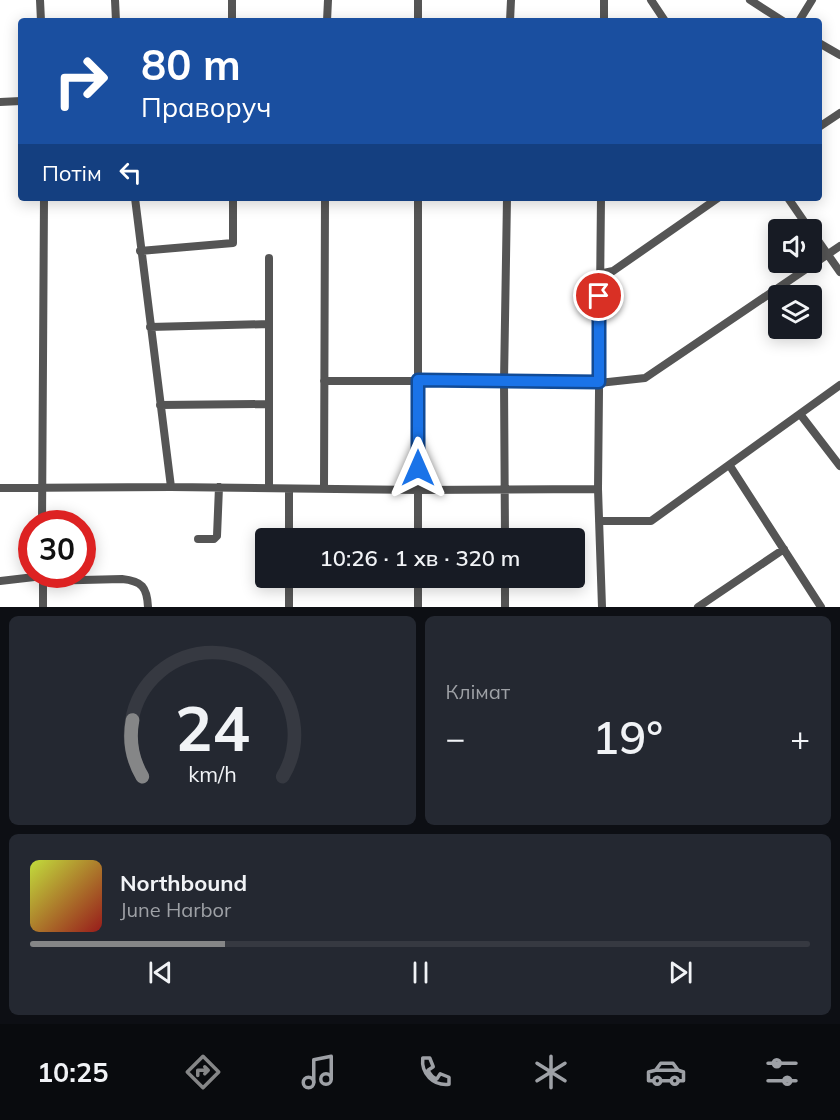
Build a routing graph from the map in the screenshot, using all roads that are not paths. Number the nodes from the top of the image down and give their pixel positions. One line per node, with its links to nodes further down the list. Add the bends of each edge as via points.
1 (40, 0): 11 (street)
2 (115, 0): 12 (street)
3 (232, 0): 13 (street)
4 (328, 0): 14 (street)
5 (418, 0): 15 (street)
6 (511, 0): 16 (street)
7 (604, 0): 17 (street)
8 (651, 0): 18 (street)
9 (750, 0): 19 (street)
10 (812, 0): 20 (street)
11 (41, 18)
12 (116, 18)
13 (232, 18)
14 (327, 18)
15 (418, 18)
16 (510, 18)
17 (604, 18)
18 (664, 18)
19 (778, 18)
20 (801, 18)
21 (822, 45): 22 (street)
22 (840, 55)
23 (18, 101): 24 (street)
24 (0, 102)
25 (840, 113): 26 (street)
26 (822, 125)
27 (44, 201): 59 (street)
28 (135, 201): 39 (street)
29 (233, 201): 39 (street, via 233,243)
30 (325, 201): 47 (street)
31 (418, 201): 46 (street)
32 (507, 201): 48 (street)
33 (600, 201): 43 (street)
34 (714, 201): 43 (street, via 613,271)
35 (790, 201): 36 (street)
36 (803, 219)
37 (840, 246): 40 (street)
38 (822, 247): 40 (street)
39 (140, 251): 45 (street)
40 (827, 254): 42 (street); 49 (street, via 645,378)
41 (269, 258): 44 (street)
42 (840, 272)
43 (599, 274): 49 (street)
44 (269, 324): 45 (street); 52 (street)
45 (150, 327): 51 (street)
46 (418, 380): 47 (street); 48 (street); 65 (street)
47 (324, 381): 61 (street)
48 (504, 381): 49 (street); 63 (street)
49 (599, 382): 64 (street)
50 (840, 385): 53 (street)
51 (160, 405): 52 (street); 56 (street)
52 (269, 405): 60 (street)
53 (800, 414): 54 (street); 55 (street)
54 (729, 466): 67 (street, via 651,521); 72 (street)
55 (840, 466)
56 (171, 487): 57 (street); 59 (street)
57 (219, 487): 60 (street); 71 (street, via 218,536)
58 (0, 488): 59 (street)
59 (42, 488): 66 (street)
60 (269, 488): 62 (street)
61 (324, 488): 62 (street); 65 (street)
62 (289, 489): 68 (street)
63 (505, 489): 64 (street); 65 (street); 70 (street)
64 (598, 489): 67 (street)
65 (418, 490): 69 (street)
66 (42, 510)
67 (599, 522): 85 (street)
68 (289, 528)
69 (418, 528)
70 (505, 528)
71 (198, 539)
72 (784, 549): 86 (street); 87 (street)
73 (96, 578): 81 (street, via 134,580 142,585)
74 (18, 579): 75 (street)
75 (0, 580)
76 (43, 588): 80 (street)
77 (289, 588): 82 (street)
78 (418, 588): 83 (street)
79 (505, 588): 84 (street)
80 (43, 607)
81 (148, 607)
82 (289, 607)
83 (418, 607)
84 (505, 607)
85 (602, 607)
86 (698, 607)
87 (821, 607)

